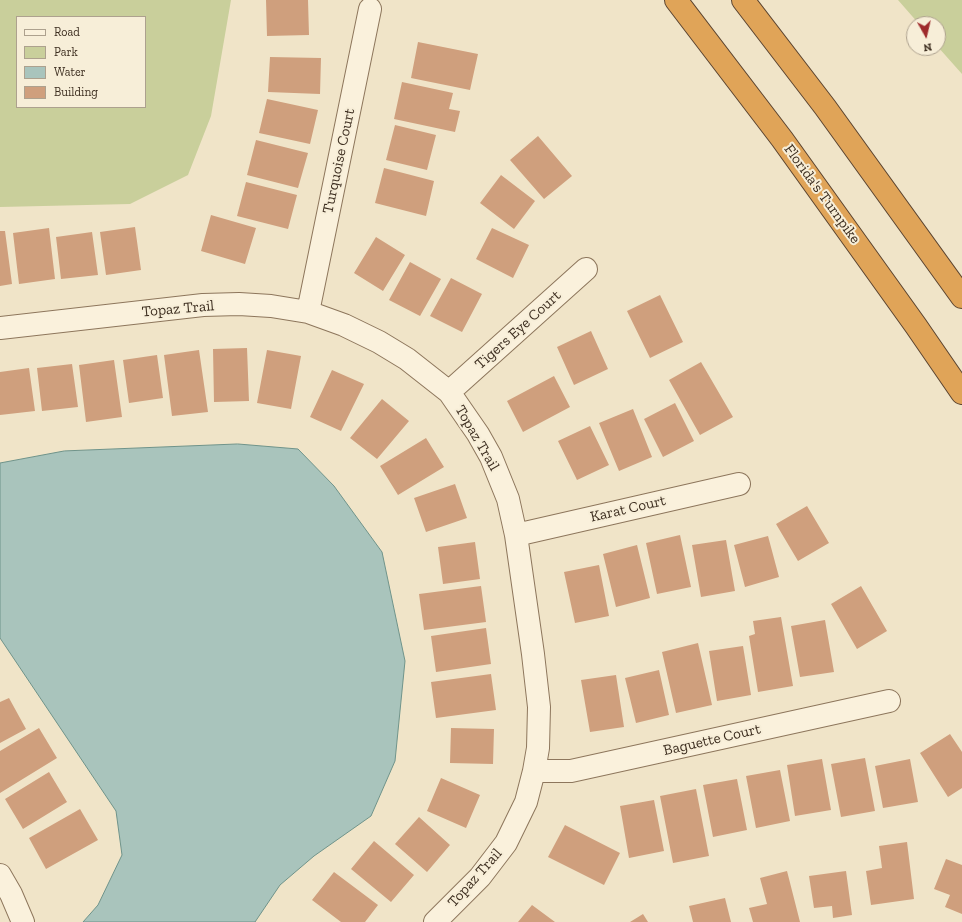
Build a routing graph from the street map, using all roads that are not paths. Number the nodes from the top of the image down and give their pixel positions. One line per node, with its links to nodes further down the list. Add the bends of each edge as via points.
1 (676, 0): 9 (highway, Florida's Turnpike, via 782,139)
2 (743, 0): 5 (highway, via 825,107)
3 (370, 9): 6 (street, Turquoise Court)
4 (586, 269): 8 (street, Tigers Eye Court)
5 (962, 297)
6 (308, 312): 7 (street, Topaz Trail, via 271,306 203,305); 8 (street, Topaz Trail, via 344,325 379,342 407,359)
7 (0, 328)
8 (449, 392): 11 (street, Topaz Trail, via 492,457 508,498)
9 (962, 393)
10 (739, 484): 11 (street, Karat Court)
11 (516, 535): 13 (street, Topaz Trail, via 539,707 538,748)
12 (889, 701): 13 (street, Baguette Court, via 571,772)
13 (534, 771): 16 (street, Topaz Trail, via 526,802 506,843 480,878)
14 (0, 875): 15 (street)
15 (23, 922)
16 (435, 922)

